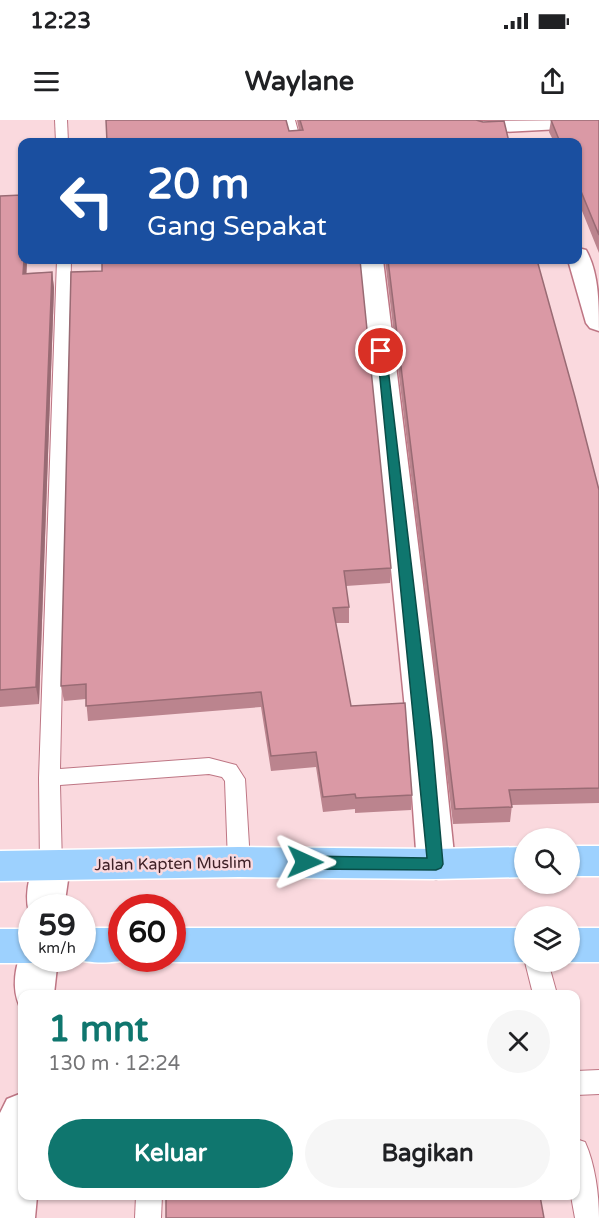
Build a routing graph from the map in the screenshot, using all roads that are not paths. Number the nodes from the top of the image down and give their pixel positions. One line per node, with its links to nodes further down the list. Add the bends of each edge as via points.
1 (61, 120): 5 (lane)
2 (289, 120): 6 (lane)
3 (599, 121): 4 (street)
4 (483, 130)
5 (62, 138)
6 (294, 138)
7 (64, 264): 11 (lane)
8 (371, 264): 16 (street)
9 (581, 264): 10 (street)
10 (599, 323)
11 (49, 778): 14 (lane, via 209,766 229,771 235,779); 17 (lane)
12 (580, 861): 13 (main road)
13 (599, 861)
14 (239, 862): 16 (main road, Jalan Kapten Muslim); 17 (main road, Jalan Kapten Muslim)
15 (514, 862): 16 (main road, Jalan Kapten Muslim)
16 (436, 864)
17 (51, 866): 18 (main road, Jalan Kapten Muslim); 19 (street)
18 (0, 867)
19 (47, 894)
20 (186, 945): 21 (main road)
21 (514, 945)
22 (580, 945): 23 (main road)
23 (599, 945)
24 (0, 946): 25 (main road)
25 (18, 946)
26 (36, 972): 28 (street)
27 (539, 972): 29 (lane)
28 (34, 990)
29 (543, 990)
30 (599, 1082): 31 (lane)
31 (580, 1083)
32 (18, 1155): 35 (street)
33 (580, 1173): 37 (lane)
34 (149, 1200): 36 (lane)
35 (12, 1218)
36 (148, 1218)
37 (588, 1218)

